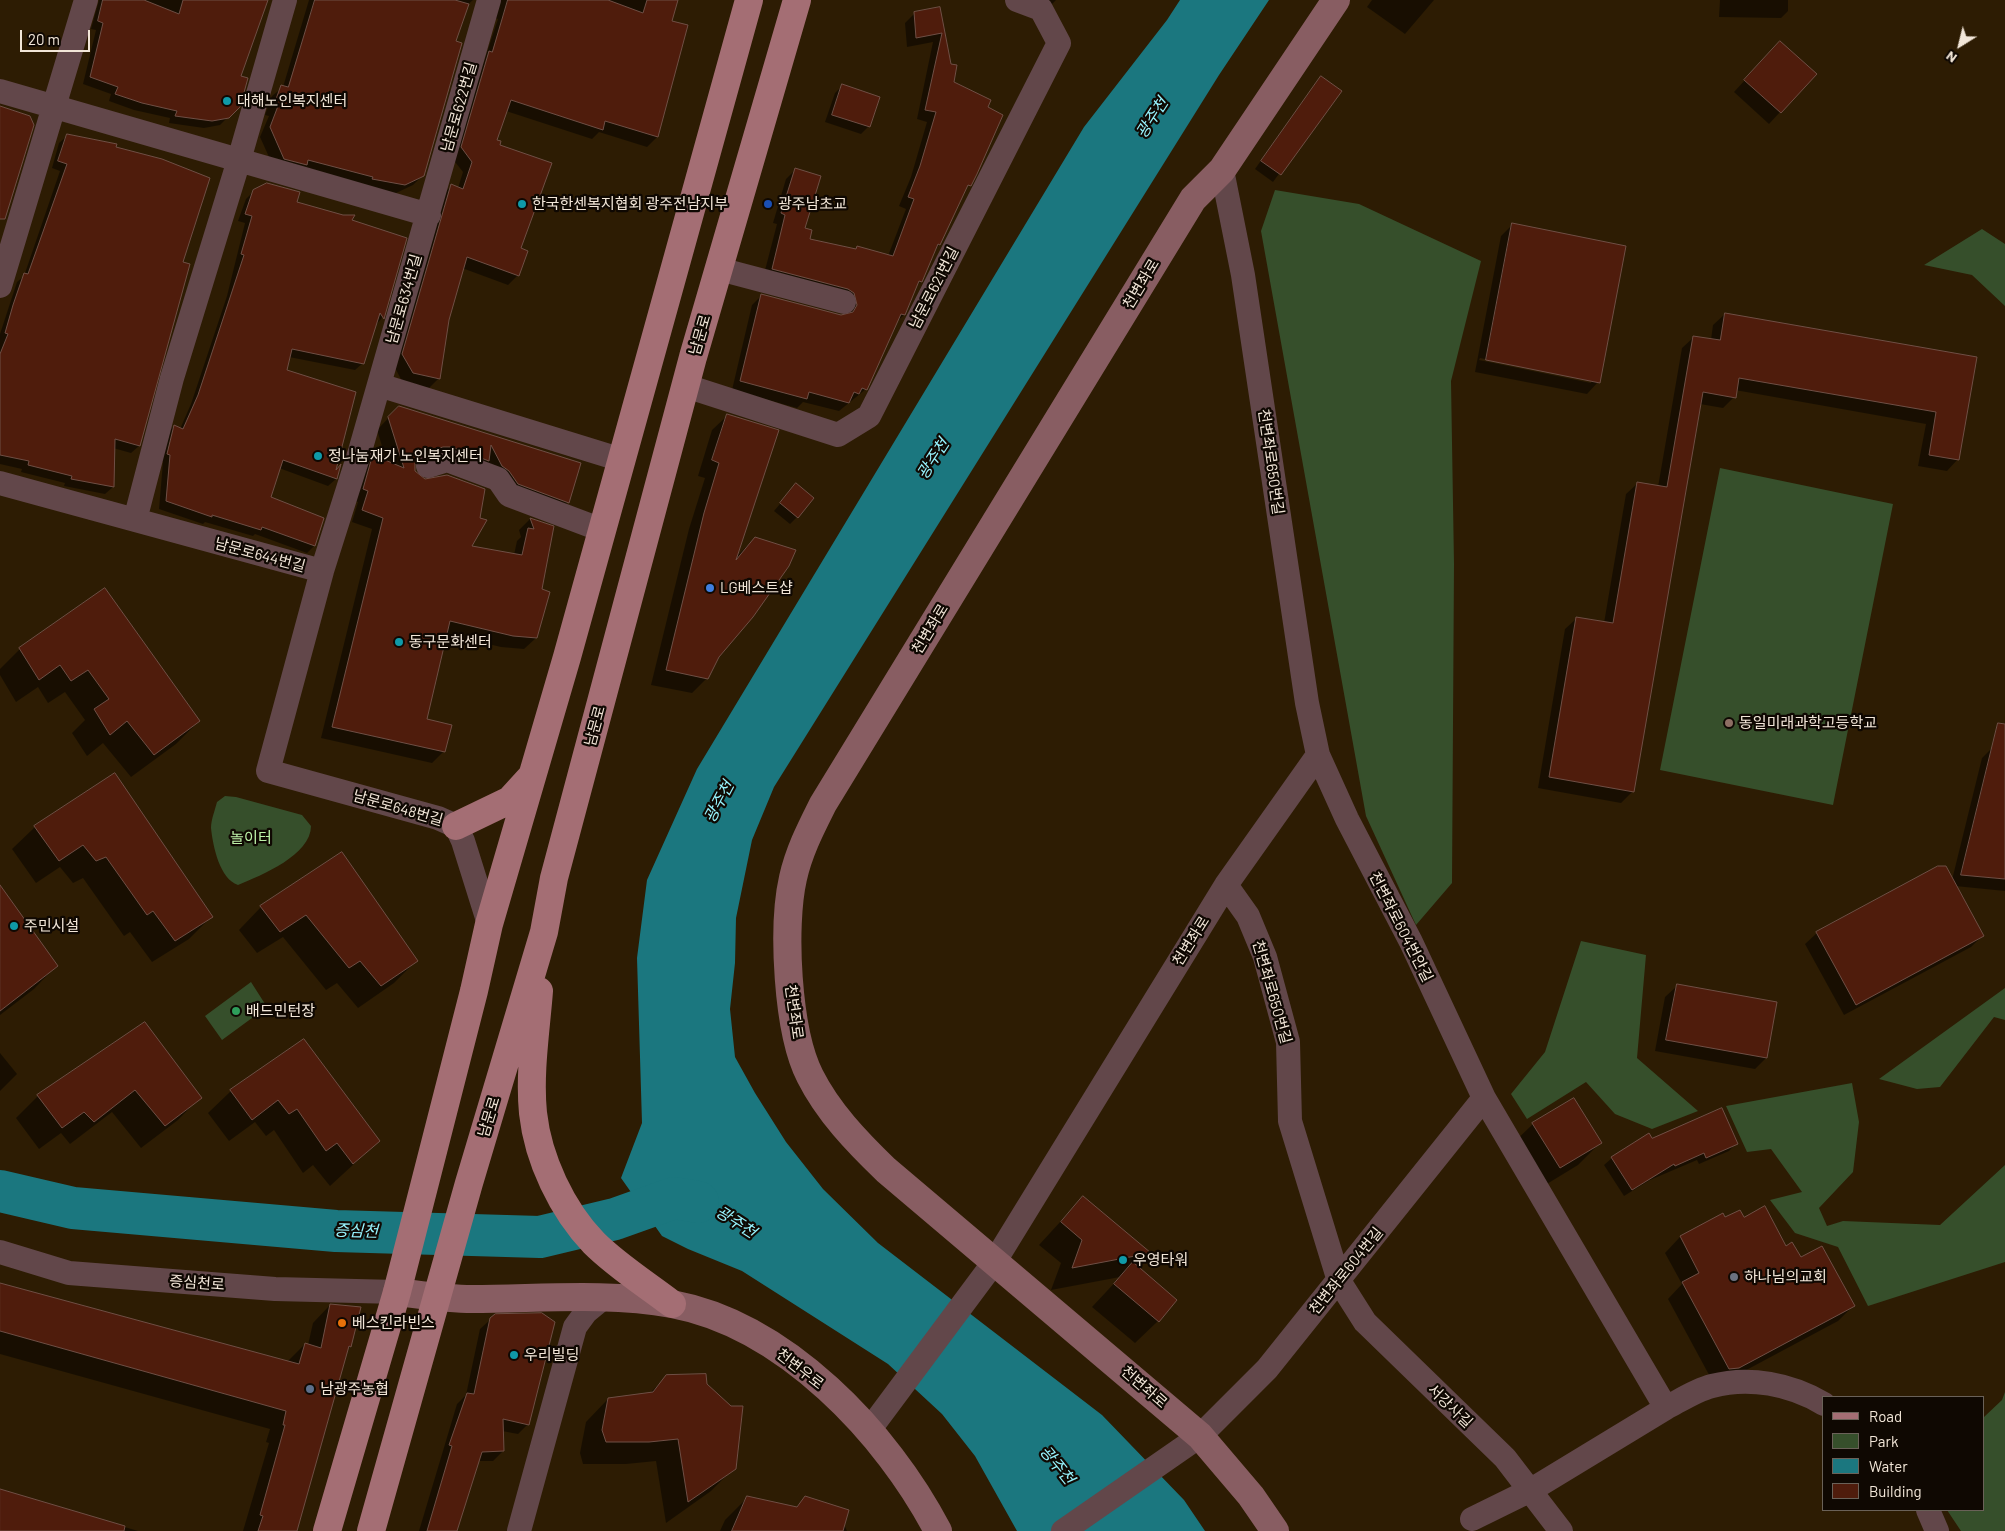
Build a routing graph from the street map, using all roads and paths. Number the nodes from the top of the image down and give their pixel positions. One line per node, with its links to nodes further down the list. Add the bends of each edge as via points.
1 (86, 0): 9 (street)
2 (285, 0): 10 (street)
3 (489, 0): 12 (street, 남문로622번길)
4 (749, 0): 18 (main road)
5 (797, 0): 13 (main road, 남문로)
6 (1017, 0): 17 (street, 남문로621번길, via 1041,9 1058,43 869,416 838,435)
7 (1336, 0): 11 (main road, 천변좌로)
8 (0, 91): 9 (street)
9 (52, 106): 10 (street); 14 (street)
10 (239, 160): 12 (street); 21 (street, via 172,378)
11 (1222, 170): 24 (street, 천변좌로650번길, via 1243,275 1307,703); 33 (main road, 천변좌로, via 1193,199 823,804 808,834 793,880 789,980 798,1045 809,1074 858,1143)
12 (429, 215): 16 (street, 남문로634번길)
13 (719, 269): 15 (street); 17 (main road, 남문로)
14 (0, 286)
15 (844, 302)
16 (379, 385): 18 (street); 23 (street, 남문로634번길)
17 (686, 386): 30 (main road, 남문로, via 554,878)
18 (622, 460): 22 (main road)
19 (428, 466): 22 (street, via 447,460 498,479 509,495)
20 (0, 483): 21 (street, 남문로644번길)
21 (135, 520): 23 (street, 남문로644번길)
22 (602, 530): 26 (main road)
23 (322, 572): 25 (street, 남문로644번길)
24 (1318, 755): 28 (street, 천변좌로); 31 (street, 천변좌로604번안길)
25 (268, 771): 27 (street, 남문로648번길, via 438,818)
26 (532, 776): 27 (main road, via 510,800); 29 (main road)
27 (456, 826): 29 (street, 남문로648번길)
28 (1226, 885): 33 (street, 천변좌로); 34 (street, 천변좌로650번길, via 1248,916 1265,957 1288,1042 1290,1121)
29 (489, 924): 35 (main road)
30 (544, 932): 36 (main road, 남문로); 38 (main road, via 533,1113 547,1167 578,1224 608,1256)
31 (1484, 1098): 34 (street, 천변좌로604번길); 40 (street, 천변좌로604번안길)
32 (0, 1252): 35 (street, 증심천로, via 69,1272 275,1288)
33 (995, 1261): 41 (street); 42 (main road, 천변좌로)
34 (1339, 1281): 42 (street, 천변좌로604번길, via 1266,1369); 43 (street, 서강사길, via 1365,1322 1505,1458)
35 (397, 1292): 36 (main road, 천변우로); 46 (main road)
36 (438, 1297): 37 (main road, 천변우로); 47 (main road)
37 (603, 1298): 38 (main road, 천변우로); 48 (street, via 586,1312 575,1327)
38 (672, 1304): 41 (main road, 천변우로, via 703,1312 740,1328 783,1354)
39 (1822, 1403): 40 (street, via 1777,1384 1730,1382 1695,1392)
40 (1666, 1408): 43 (street)
41 (870, 1429): 49 (main road, 천변우로, via 914,1490)
42 (1192, 1442): 50 (street, 천변좌로604번길); 51 (main road, 천변좌로, via 1251,1496)
43 (1531, 1490): 45 (street); 52 (street, 서강사길)
44 (1928, 1511): 53 (street)
45 (1472, 1519)
46 (327, 1531)
47 (371, 1531)
48 (519, 1531)
49 (938, 1531)
50 (1063, 1531)
51 (1275, 1531)
52 (1561, 1531)
53 (1937, 1531)

